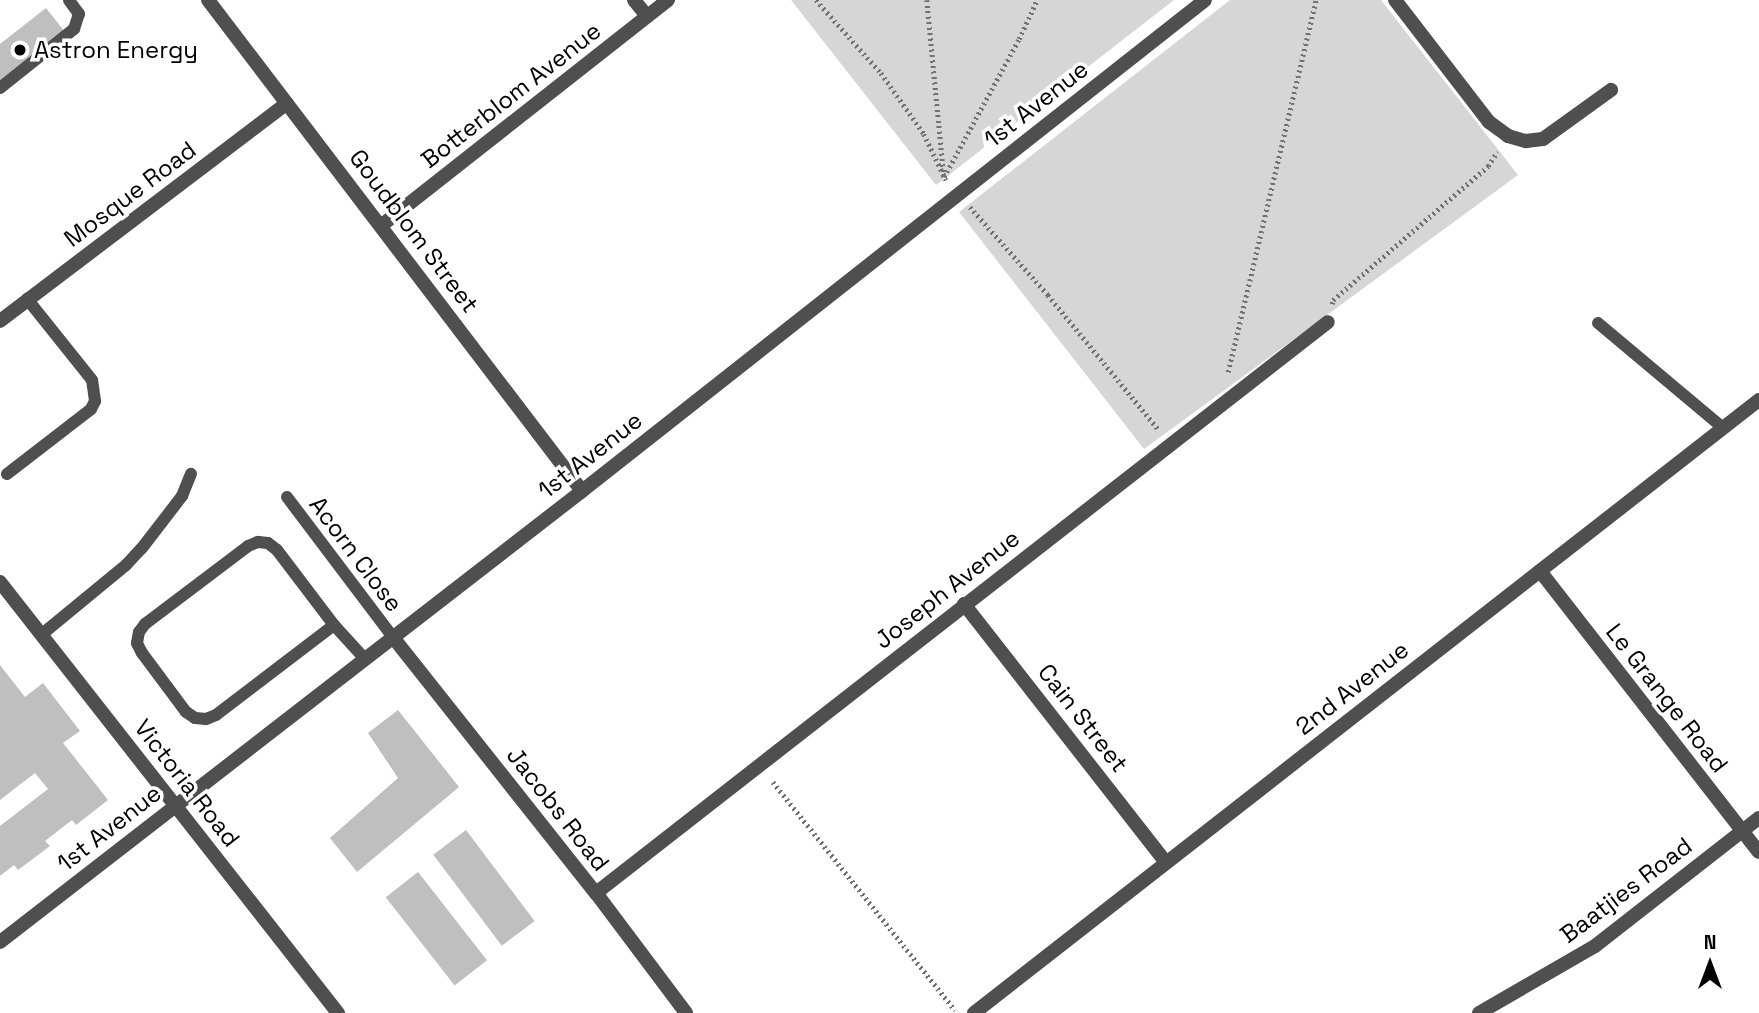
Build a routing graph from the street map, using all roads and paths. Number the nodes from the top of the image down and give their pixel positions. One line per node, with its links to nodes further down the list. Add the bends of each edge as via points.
1 (89, 0): 11 (lane)
2 (208, 0): 15 (street, Goudblom Street)
3 (634, 0): 12 (street)
4 (667, 0): 12 (street, Botterblom Avenue)
5 (816, 0): 17 (path, via 881,73 924,134)
6 (928, 0): 17 (path)
7 (1037, 0): 17 (path)
8 (1205, 0): 18 (street, 1st Avenue)
9 (1316, 0): 24 (path, via 1225,383)
10 (1395, 0): 16 (street, via 1489,122)
11 (73, 5): 13 (lane, via 79,19 74,29)
12 (647, 16): 19 (street, Botterblom Avenue)
13 (0, 88)
14 (1611, 90): 16 (street, via 1543,139)
15 (287, 103): 19 (street, Goudblom Street); 20 (street, Mosque Road)
16 (1508, 136): 22 (path, via 1488,166 1333,300)
17 (943, 177): 18 (path)
18 (958, 194): 27 (path, via 1048,295 1151,425); 30 (street, 1st Avenue)
19 (382, 225): 30 (street, Goudblom Street)
20 (27, 299): 21 (street, Mosque Road); 28 (lane, via 92,380 95,401 91,409)
21 (0, 321)
22 (1328, 322): 24 (street, Joseph Avenue)
23 (1598, 323): 26 (lane)
24 (1234, 395): 27 (street, Joseph Avenue)
25 (1759, 400): 26 (street, 2nd Avenue)
26 (1723, 428): 32 (street, 2nd Avenue)
27 (1173, 442): 34 (street, Joseph Avenue)
28 (7, 474)
29 (191, 474): 36 (lane, via 182,496 150,540)
30 (582, 491): 37 (street, 1st Avenue)
31 (287, 497): 37 (lane, Acorn Close)
32 (1540, 571): 42 (street, Le Grange Road); 44 (street, 2nd Avenue)
33 (0, 582): 36 (street, Victoria Road)
34 (964, 604): 39 (street, Joseph Avenue); 44 (street, Cain Street)
35 (334, 625): 35 (lane, via 206,719 186,712 137,643 145,624 258,542 277,550); 38 (lane)
36 (41, 635): 40 (street, Victoria Road)
37 (392, 636): 38 (street, 1st Avenue); 45 (street, Jacobs Road)
38 (364, 658): 40 (street, 1st Avenue)
39 (759, 765): 45 (street, Joseph Avenue); 49 (path)
40 (175, 806): 46 (street, 1st Avenue); 47 (street, Victoria Road)
41 (1759, 818): 42 (street, Baatjies Road)
42 (1742, 831): 43 (street, Le Grange Road); 51 (street, Baatjies Road, via 1595,946)
43 (1759, 852)
44 (1166, 861): 50 (street, 2nd Avenue)
45 (596, 893): 48 (street, Jacobs Road)
46 (0, 942)
47 (338, 1013)
48 (687, 1013)
49 (957, 1013)
50 (974, 1013)
51 (1479, 1013)

